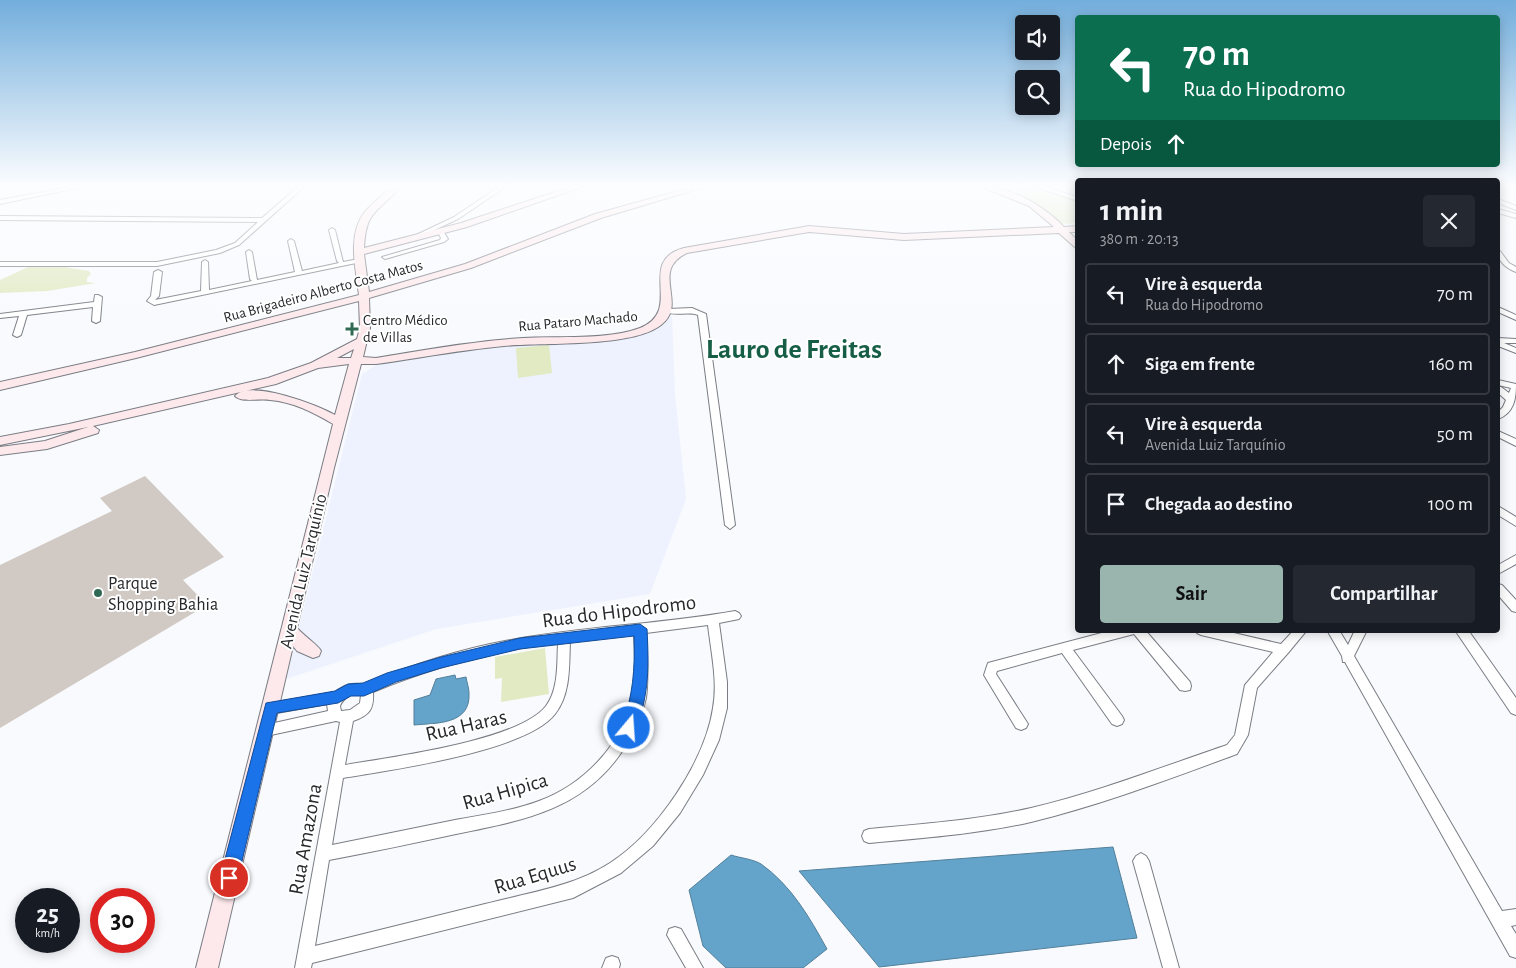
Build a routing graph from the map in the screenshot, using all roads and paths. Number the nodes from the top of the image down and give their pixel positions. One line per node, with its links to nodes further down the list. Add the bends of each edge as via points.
1 (250, 231): 20 (street, via 232,247 176,262 138,265)
2 (332, 231): 18 (street)
3 (361, 231): 16 (street, Avenida Luiz Tarquínio)
4 (427, 231): 11 (street)
5 (561, 231): 28 (street, Rua Brigadeiro Alberto Costa Matos, via 468,266)
6 (807, 231): 30 (street, via 670,256 664,266)
7 (813, 231): 8 (street, via 904,237)
8 (1003, 231)
9 (1061, 231): 13 (street)
10 (441, 232): 11 (street); 17 (street, via 445,239 442,241)
11 (414, 237): 16 (street)
12 (291, 241): 23 (street)
13 (1075, 244)
14 (249, 252): 26 (street)
15 (1500, 255): 22 (street)
16 (359, 257): 18 (street); 21 (street); 28 (street, Avenida Luiz Tarquínio)
17 (385, 257)
18 (340, 261): 21 (street)
19 (205, 262): 27 (street)
20 (0, 264)
21 (327, 266): 23 (street)
22 (1516, 270)
23 (299, 271): 25 (street)
24 (158, 272): 27 (street, via 152,302)
25 (277, 276): 26 (street); 27 (street)
26 (254, 279): 27 (street)
27 (205, 290)
28 (364, 296): 36 (street, Avenida Luiz Tarquínio, via 365,328); 45 (street, Rua Brigadeiro Alberto Costa Matos, via 136,355)
29 (1500, 310): 33 (street)
30 (668, 311): 42 (street, Rua Pataro Machado, via 656,325 635,333 484,344); 64 (street, via 692,310 702,314)
31 (23, 314): 32 (street); 34 (street, via 97,300); 35 (street)
32 (0, 316)
33 (1516, 318)
34 (96, 320)
35 (16, 335)
36 (361, 341): 41 (street); 42 (street, Avenida Luiz Tarquínio)
37 (1500, 341): 39 (street)
38 (1500, 342): 40 (street)
39 (1516, 342)
40 (1516, 351)
41 (316, 365): 42 (street, via 342,361); 43 (street)
42 (355, 367): 50 (street, Avenida Luiz Tarquínio)
43 (301, 371): 48 (street, via 284,385 281,393); 54 (street, via 229,392)
44 (1500, 383): 46 (street)
45 (0, 386)
46 (1516, 387): 49 (street)
47 (1500, 391): 49 (street)
48 (287, 398): 51 (street); 57 (street, via 270,394 241,396 93,430)
49 (1512, 400): 52 (street)
50 (345, 401): 51 (street); 53 (street, Avenida Luiz Tarquínio)
51 (315, 408): 53 (street)
52 (1500, 414)
53 (339, 422): 72 (street, Avenida Luiz Tarquínio)
54 (69, 428): 56 (street); 57 (street, via 71,435)
55 (1500, 435): 59 (street)
56 (26, 436): 58 (street); 60 (street, via 18,444)
57 (64, 441): 60 (street)
58 (0, 442)
59 (1516, 443)
60 (20, 450): 61 (street)
61 (0, 451)
62 (1500, 511): 63 (street)
63 (1516, 522)
64 (730, 525)
65 (1516, 559): 66 (street)
66 (1500, 569)
67 (1500, 590): 68 (street)
68 (1516, 608)
69 (735, 616): 70 (street, Rua do Hipodromo)
70 (713, 620): 71 (street, Rua do Hipodromo); 102 (street, Rua Equus, via 721,682 720,708 712,740 675,808 648,841 616,868 573,890)
71 (640, 629): 80 (street, Rua do Hipodromo); 96 (street, Rua Hipica, via 639,698 629,728 608,760 586,783 562,798 515,815)
72 (289, 631): 83 (street, via 303,646); 88 (street, Avenida Luiz Tarquínio)
73 (1121, 633): 81 (street)
74 (1141, 633): 85 (street)
75 (1213, 633): 82 (street)
76 (1298, 633): 82 (street)
77 (1334, 633): 84 (street)
78 (1360, 633): 84 (street)
79 (1463, 633): 89 (street)
80 (564, 637): 86 (street, Rua do Hipodromo, via 520,643 441,662); 94 (street, Rua Haras, via 558,697 540,722 500,740)
81 (1065, 648): 91 (street); 92 (street, via 990,670)
82 (1284, 650): 95 (street, via 1251,685 1244,734 1232,750 1140,783 1030,815 962,827)
83 (313, 651)
84 (1347, 658): 99 (street)
85 (1185, 686)
86 (364, 690): 87 (street, via 354,688); 90 (street, via 369,696 367,705 358,713)
87 (338, 697): 88 (street); 90 (street, via 333,706)
88 (271, 708): 93 (street, Avenida Luiz Tarquínio)
89 (1516, 710)
90 (342, 716): 93 (street); 94 (street, Rua Amazona)
91 (1117, 720)
92 (1021, 724)
93 (266, 730): 103 (street, Avenida Luiz Tarquínio)
94 (338, 773): 96 (street, Rua Amazona)
95 (869, 836)
96 (324, 854): 102 (street, Rua Amazona)
97 (1141, 860): 105 (street)
98 (1516, 917): 99 (street)
99 (1500, 919): 101 (street)
100 (675, 936): 104 (street)
101 (1516, 950)
102 (305, 962)
103 (207, 968)
104 (695, 968)
105 (1171, 968)

